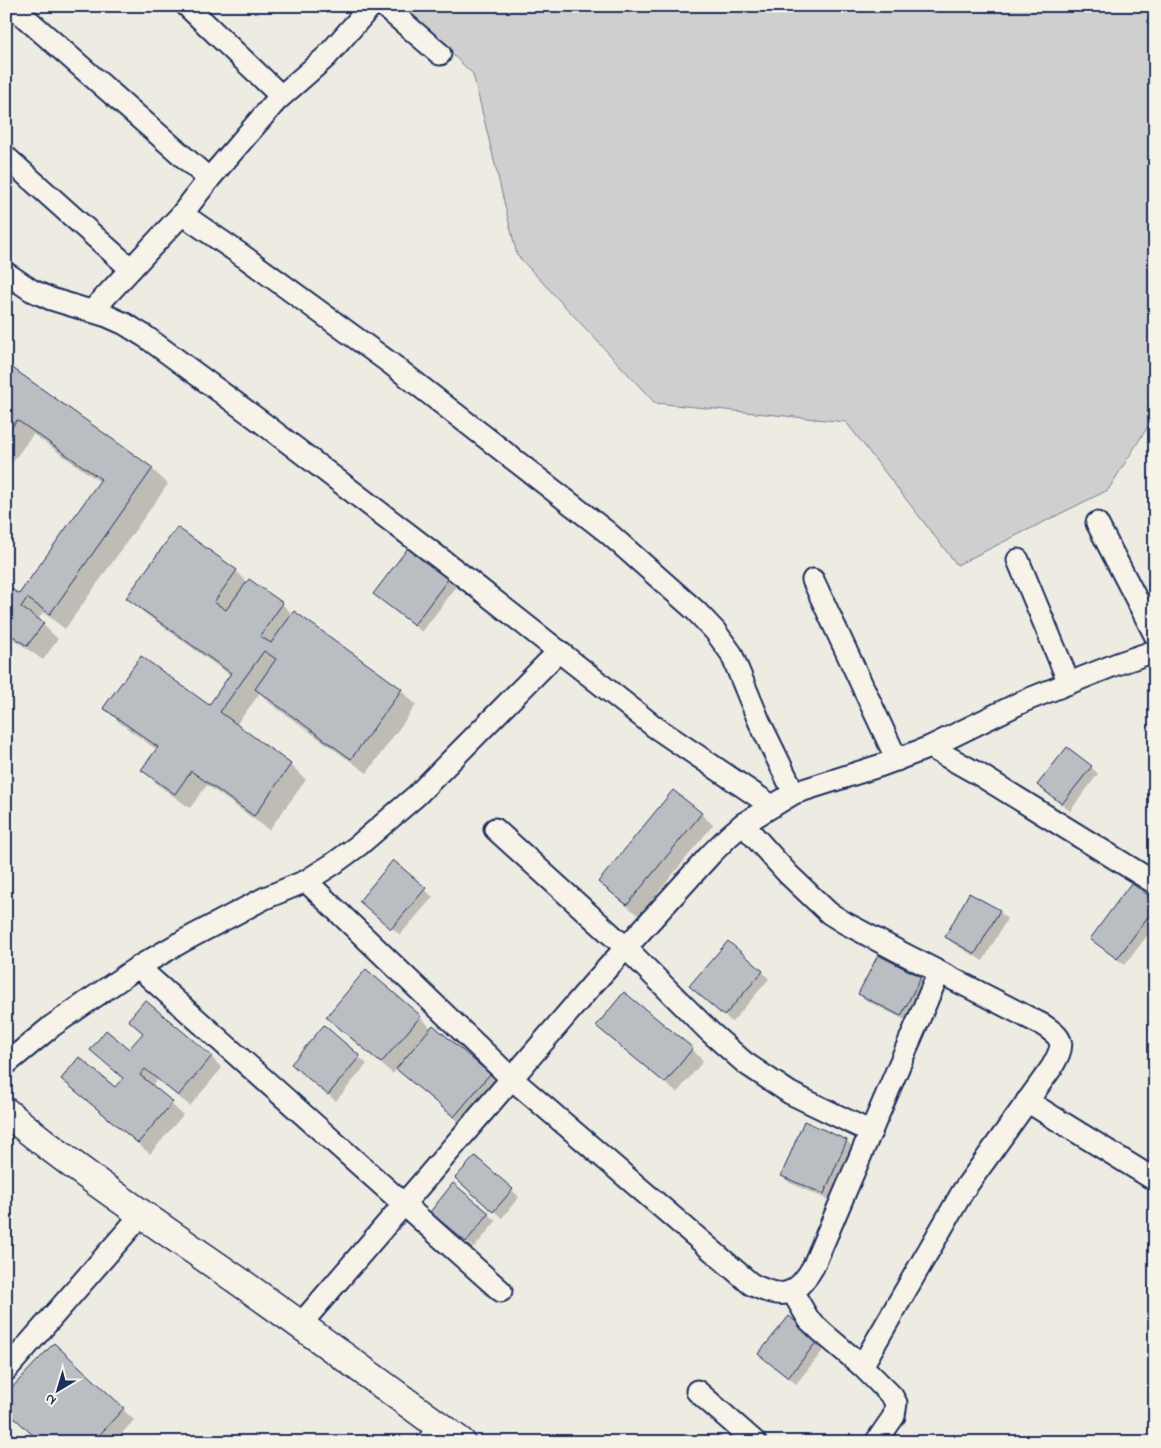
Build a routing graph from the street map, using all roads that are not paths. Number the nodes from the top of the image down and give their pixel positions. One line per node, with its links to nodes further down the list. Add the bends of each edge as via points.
1 (12, 6): 8 (street)
2 (186, 6): 6 (street)
3 (372, 6): 6 (street, via 326,57)
4 (384, 6): 5 (street)
5 (440, 54)
6 (281, 96): 8 (street)
7 (6, 156): 10 (street)
8 (209, 179): 9 (street)
9 (182, 214): 10 (street); 22 (street, via 390,363 607,532 696,611 731,653)
10 (131, 270): 12 (street)
11 (6, 273): 12 (street, via 51,300)
12 (92, 312): 18 (street, via 125,324 175,357)
13 (1097, 523): 16 (street)
14 (1018, 560): 19 (street)
15 (813, 580): 21 (street)
16 (1155, 635)
17 (1155, 651): 19 (street)
18 (559, 652): 23 (street, via 655,727); 26 (street, via 417,795 359,845)
19 (1069, 684): 20 (street, via 1024,701)
20 (930, 747): 21 (street); 27 (street)
21 (896, 760): 22 (street)
22 (794, 793): 23 (street)
23 (772, 806): 24 (street)
24 (743, 824): 28 (street); 30 (street, via 829,913)
25 (495, 829): 28 (street)
26 (306, 881): 29 (street, via 258,902); 32 (street)
27 (1155, 883)
28 (625, 947): 32 (street); 35 (street, via 745,1063 790,1093)
29 (138, 967): 31 (street, via 84,1002); 37 (street)
30 (939, 972): 33 (street, via 1044,1025 1059,1038 1060,1052); 35 (street)
31 (6, 1064)
32 (511, 1078): 37 (street); 40 (street, via 751,1284 773,1293)
33 (1027, 1101): 36 (street); 42 (street, via 963,1190)
34 (6, 1112): 38 (street)
35 (871, 1132): 40 (street, via 813,1267 800,1286)
36 (1155, 1180)
37 (403, 1204): 39 (street); 41 (street)
38 (142, 1214): 41 (street); 43 (street)
39 (501, 1291)
40 (792, 1291): 42 (street, via 809,1320)
41 (300, 1325): 45 (street)
42 (862, 1366): 48 (street, via 896,1403 894,1416)
43 (6, 1370)
44 (697, 1391): 47 (street)
45 (434, 1434): 46 (street)
46 (461, 1442)
47 (755, 1442)
48 (876, 1442)

